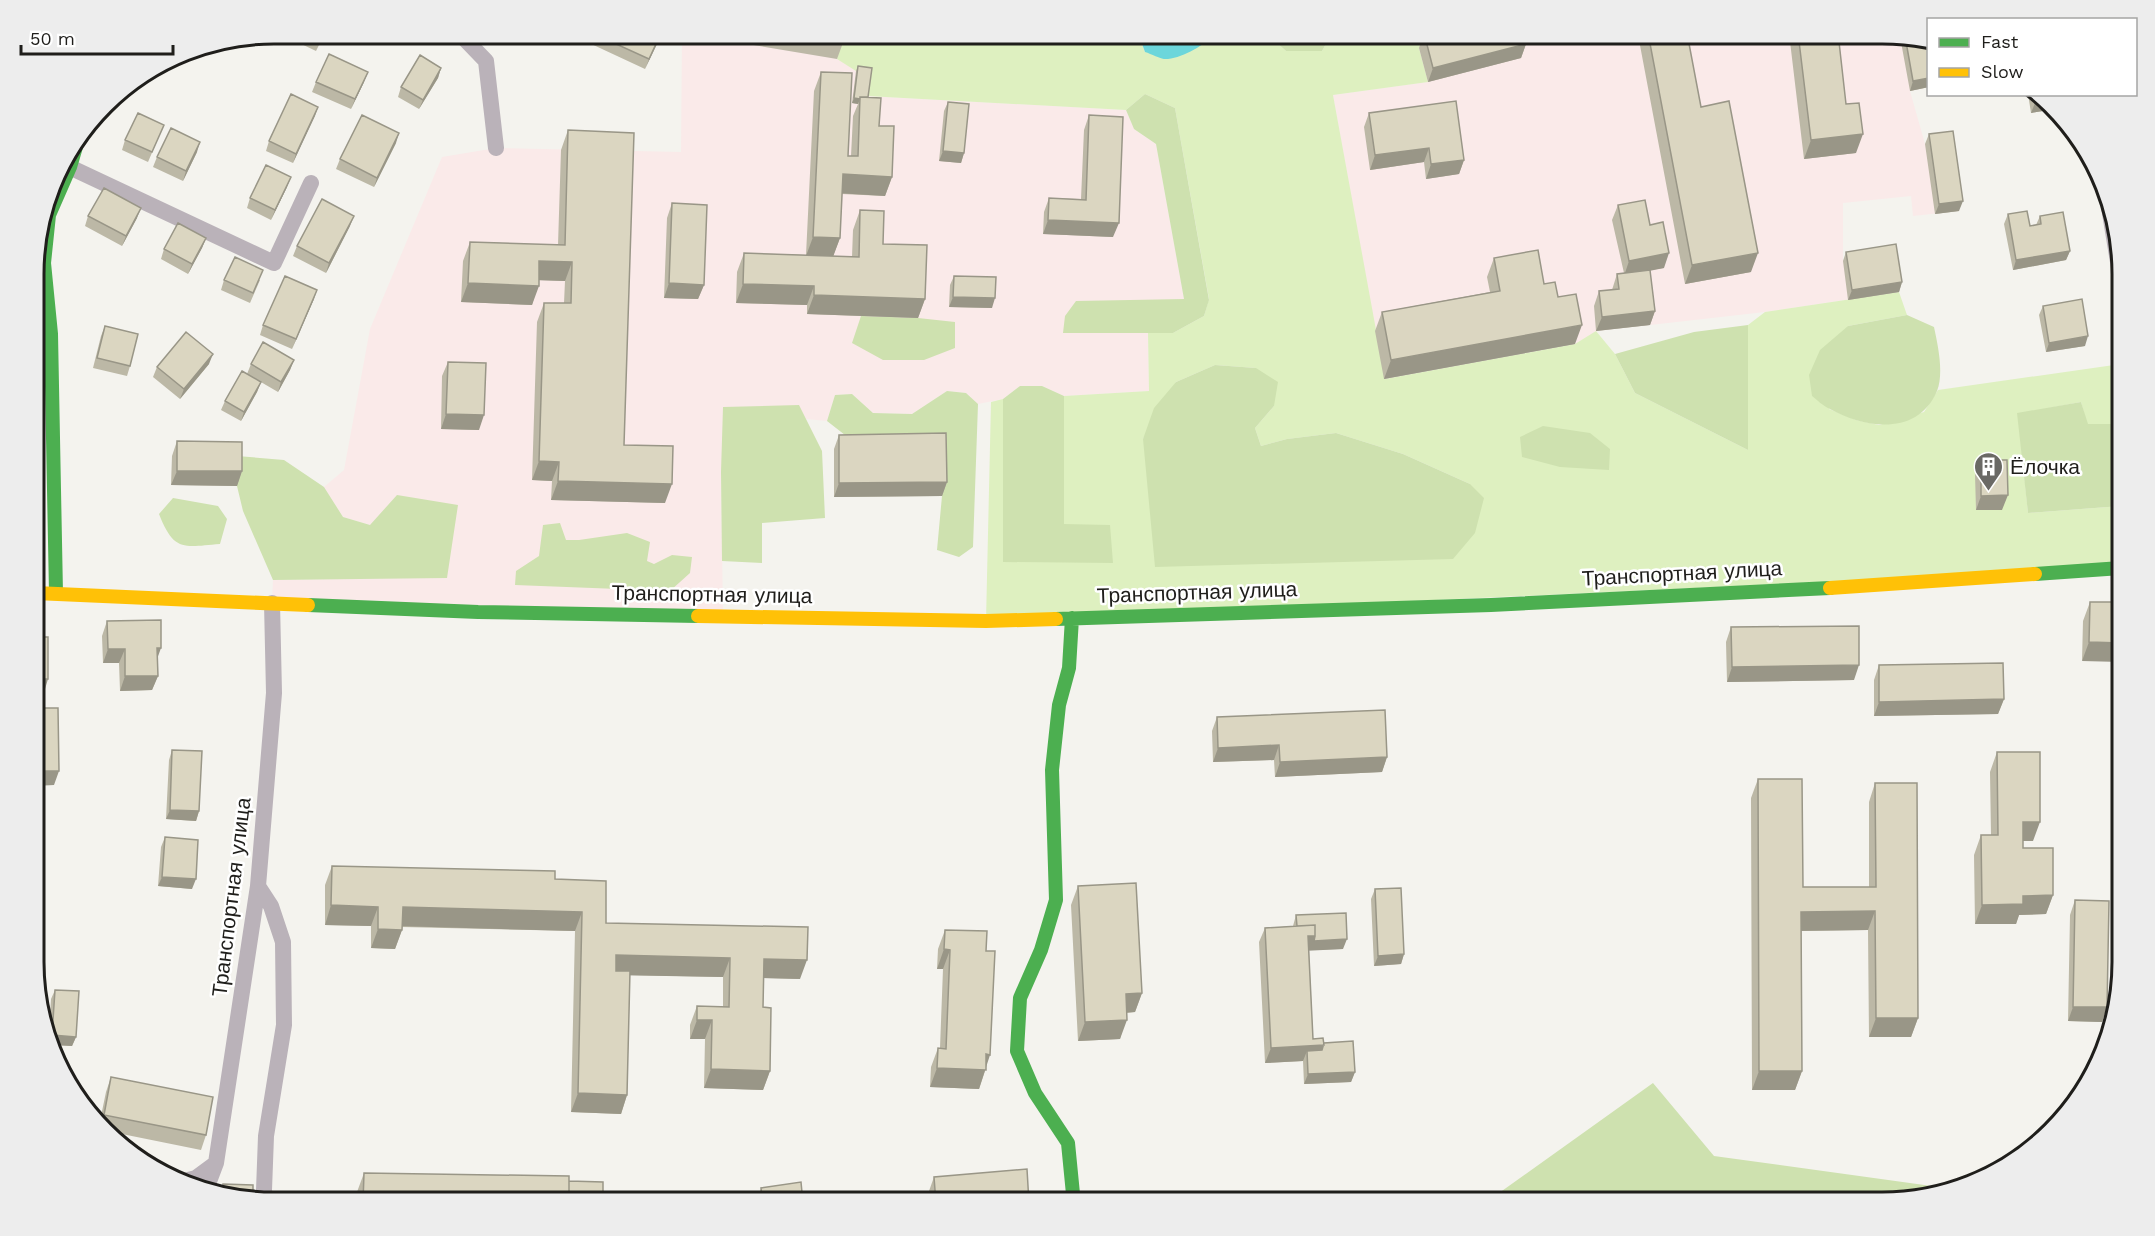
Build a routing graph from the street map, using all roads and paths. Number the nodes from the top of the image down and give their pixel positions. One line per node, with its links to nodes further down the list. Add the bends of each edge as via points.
1 (470, 44): 2 (street, via 486,61)
2 (495, 148)
3 (69, 167): 4 (street, via 274,263)
4 (311, 183)
5 (47, 232): 8 (main road, via 44,263 51,334)
6 (2112, 569): 10 (main road, Транспортная улица, via 1491,605)
7 (43, 593): 8 (main road, Транспортная улица)
8 (56, 594): 9 (main road, Транспортная улица)
9 (272, 603): 10 (main road, Транспортная улица, via 490,612 986,621); 11 (street, Транспортная улица, via 274,693)
10 (1071, 618): 16 (main road, via 1069,668 1059,705 1052,770 1056,900 1041,950 1020,998 1017,1051 1035,1093 1068,1143)
11 (258, 886): 12 (street, Транспортная улица); 15 (street, via 271,906 283,942 284,1025 267,1136)
12 (216, 1164): 13 (street); 14 (street, Транспортная улица)
13 (194, 1178)
14 (208, 1183)
15 (264, 1192)
16 (1073, 1192)

